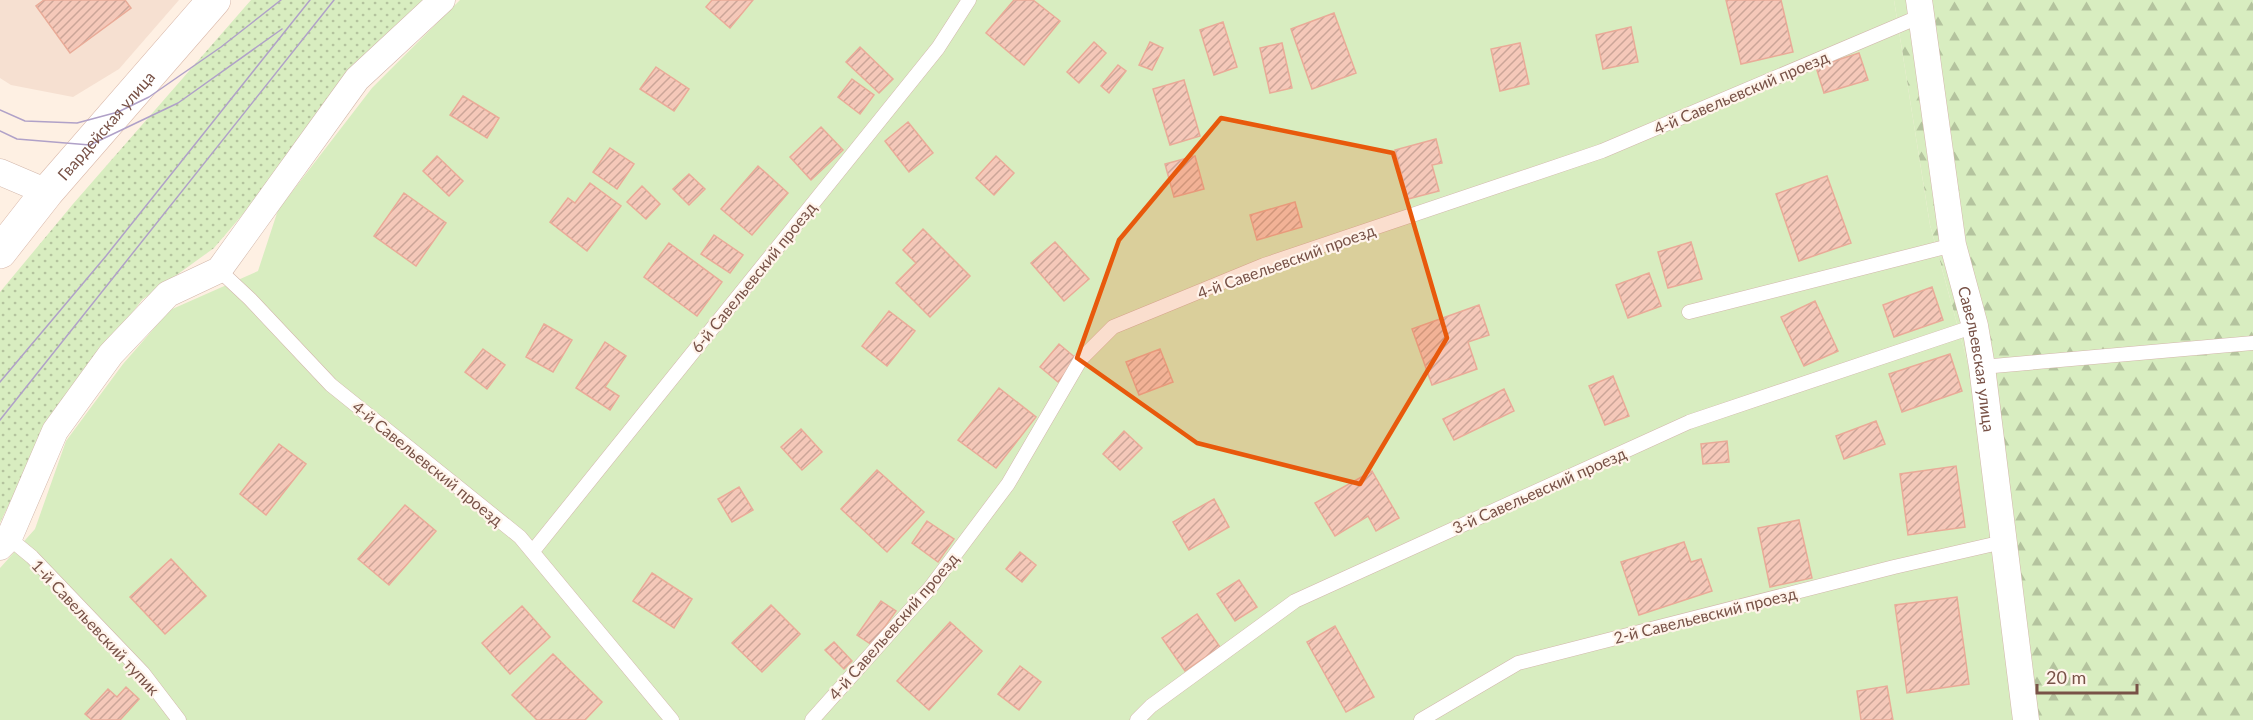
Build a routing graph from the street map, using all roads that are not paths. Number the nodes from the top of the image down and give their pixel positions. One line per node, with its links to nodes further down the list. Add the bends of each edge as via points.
1 (214, 0): 6 (main road, Гвардейская улица)
2 (442, 0): 9 (street, via 357,79)
3 (969, 0): 16 (lane, 6-й Савельевский проезд, via 938,48)
4 (1920, 8): 7 (street, Савельевская улица); 19 (lane, 4-й Савельевский проезд, via 1602,151 1264,265 1113,327 1081,359 1008,484 930,588)
5 (1, 173): 6 (street)
6 (47, 192): 8 (main road, Гвардейская улица)
7 (1953, 245): 10 (lane); 11 (street, Савельевская улица)
8 (0, 252)
9 (219, 270): 14 (street, via 168,294 111,354 55,431); 16 (lane, 4-й Савельевский проезд, via 331,385)
10 (1689, 312)
11 (1975, 326): 13 (street, Савельевская улица); 20 (lane, 3-й Савельевский проезд, via 1689,422 1295,601)
12 (2253, 343): 13 (lane)
13 (1982, 367): 15 (street, Савельевская улица)
14 (4, 542): 17 (lane, 1-й Савельевский тупик, via 32,557 143,673)
15 (2003, 542): 21 (lane, 2-й Савельевский проезд, via 1518,663); 22 (street, Савельевская улица)
16 (533, 550): 18 (lane, 4-й Савельевский проезд)
17 (179, 720)
18 (672, 720)
19 (812, 720)
20 (1137, 720)
21 (1421, 720)
22 (2026, 720)

